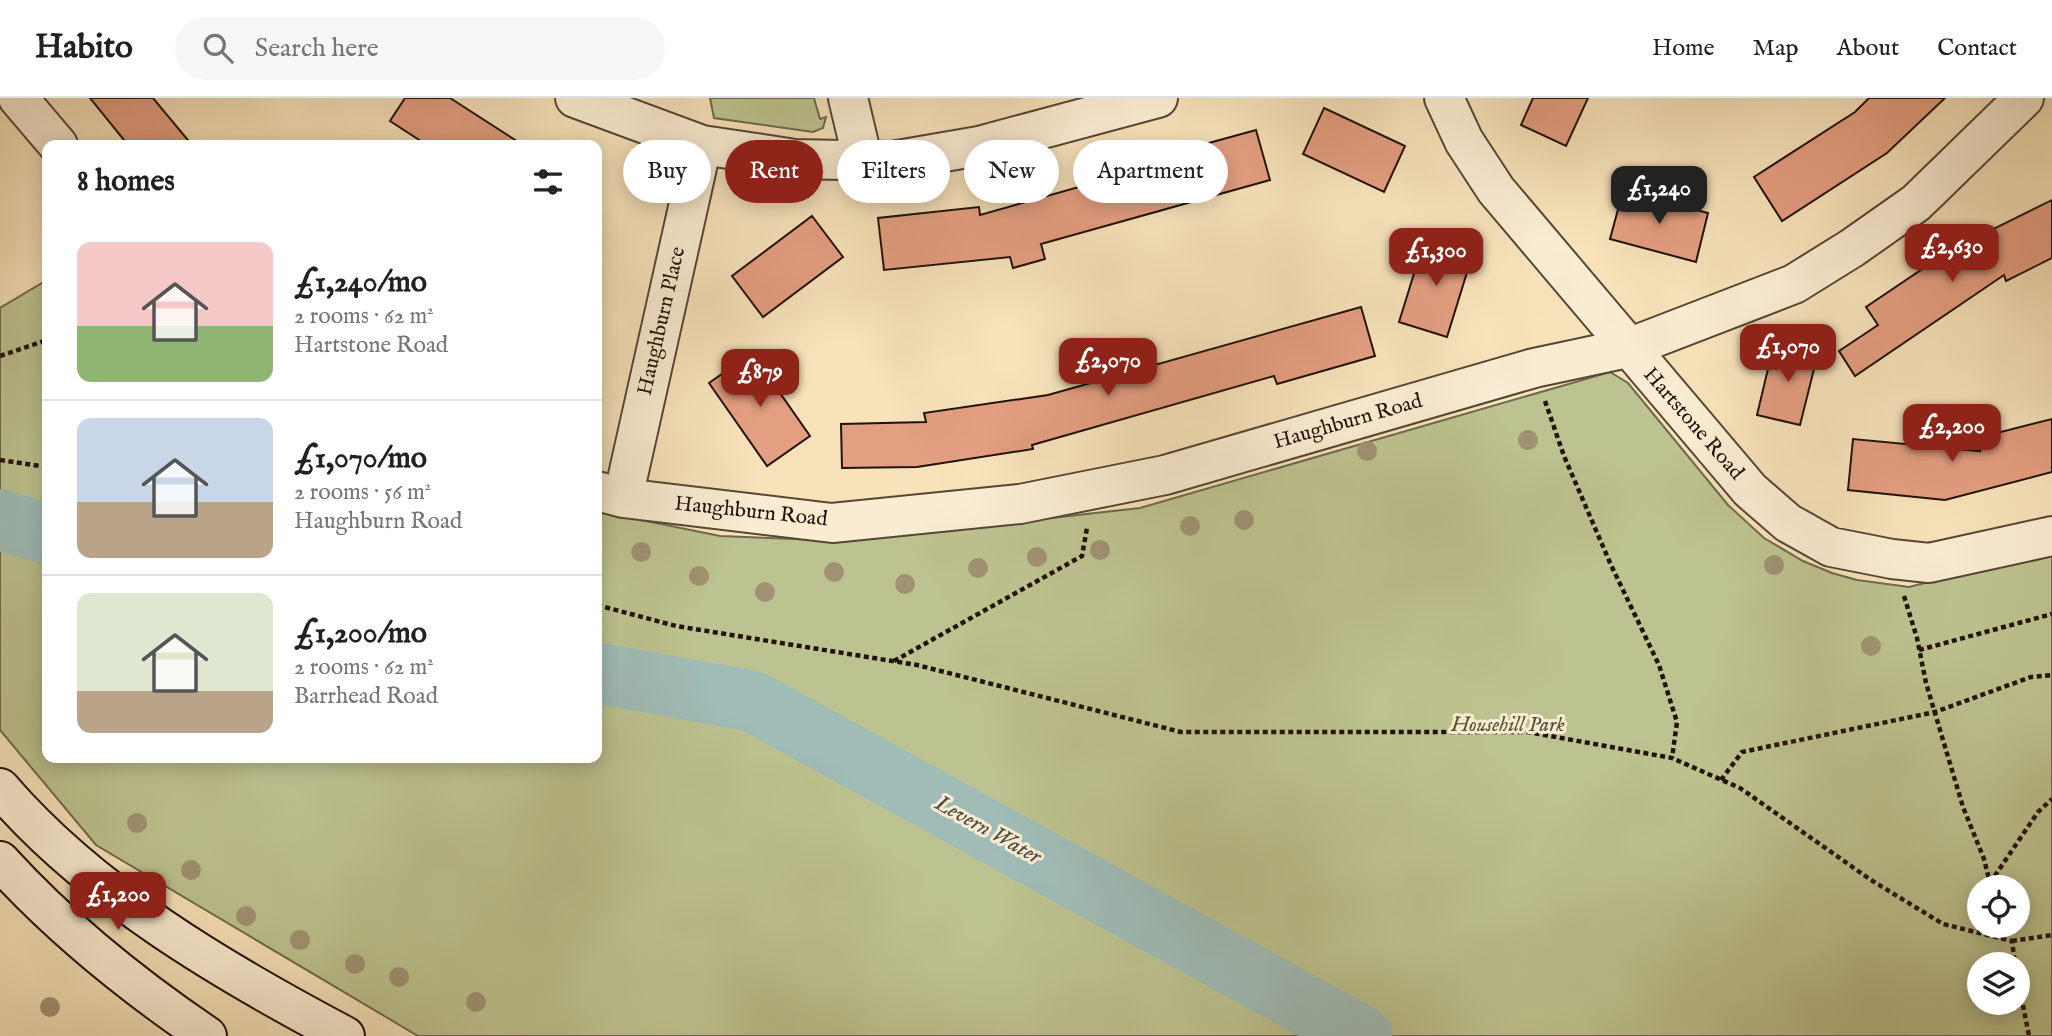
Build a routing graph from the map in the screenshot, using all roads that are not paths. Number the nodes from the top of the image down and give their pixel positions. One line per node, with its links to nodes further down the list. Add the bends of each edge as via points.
1 (18, 98): 7 (street)
2 (575, 98): 8 (street)
3 (848, 98): 9 (street)
4 (1158, 98): 11 (street)
5 (1444, 98): 14 (street, Hartstone Road, via 1464,141 1496,190)
6 (2024, 98): 14 (street, Haughburn Road, via 1916,203 1852,248 1794,284)
7 (54, 140)
8 (688, 140)
9 (858, 140)
10 (711, 146): 12 (street)
11 (950, 151)
12 (837, 160)
13 (687, 203): 15 (street, Haughburn Place)
14 (1628, 348): 15 (street, Haughburn Road, via 1534,369 1164,475 1020,505 832,523); 16 (street, Hartstone Road, via 1750,489 1788,523 1832,547 1929,563)
15 (610, 494)
16 (2052, 536)
17 (0, 788): 20 (street, via 41,830 131,906)
18 (0, 861): 19 (street, via 107,961)
19 (207, 1036)
20 (345, 1036)

